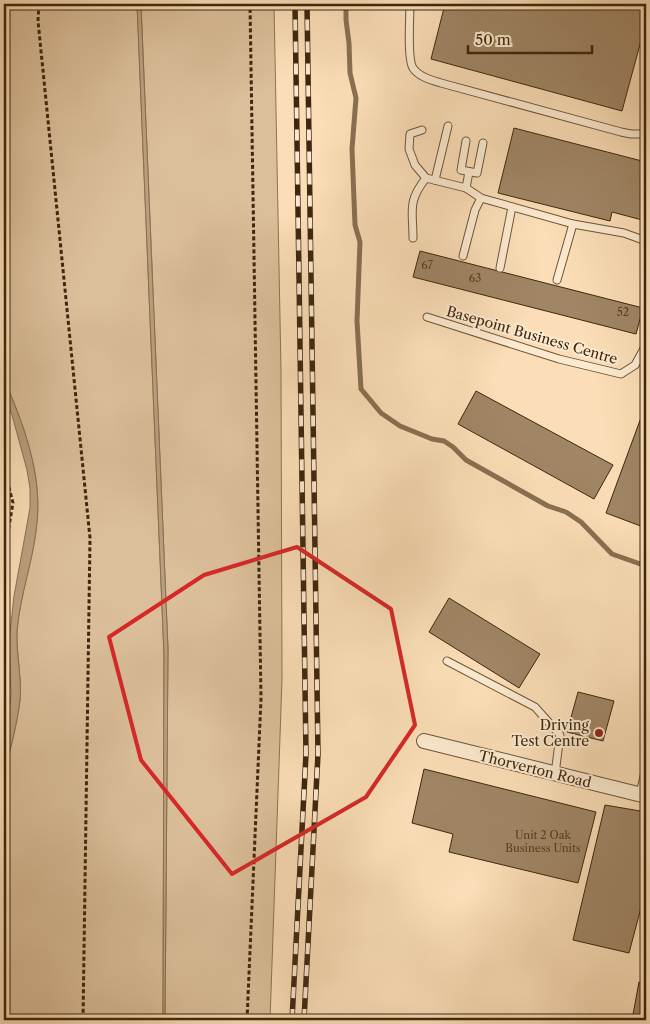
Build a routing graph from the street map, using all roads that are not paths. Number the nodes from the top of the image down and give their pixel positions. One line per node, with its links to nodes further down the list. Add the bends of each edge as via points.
1 (410, 4): 4 (lane, via 412,67 423,77 621,132)
2 (448, 126): 9 (lane)
3 (422, 130): 8 (lane, via 410,134 409,149)
4 (646, 134)
5 (466, 141): 7 (lane, via 461,170)
6 (483, 143): 7 (lane, via 477,174)
7 (469, 172): 10 (lane)
8 (426, 178): 9 (lane); 14 (lane, via 413,200)
9 (435, 180): 10 (lane)
10 (466, 188): 11 (lane)
11 (481, 198): 12 (lane); 16 (lane)
12 (512, 207): 13 (lane); 17 (lane)
13 (573, 224): 15 (lane, via 624,233); 18 (lane)
14 (413, 238)
15 (646, 241)
16 (463, 256)
17 (500, 268)
18 (557, 280)
19 (427, 317): 20 (lane, Basepoint Business Centre, via 559,359 621,374 636,365)
20 (646, 345)
21 (447, 661): 24 (lane, via 535,708 560,735)
22 (424, 741): 24 (street, Thorverton Road)
23 (646, 767): 25 (lane)
24 (555, 774): 25 (street, Thorverton Road)
25 (643, 795)

